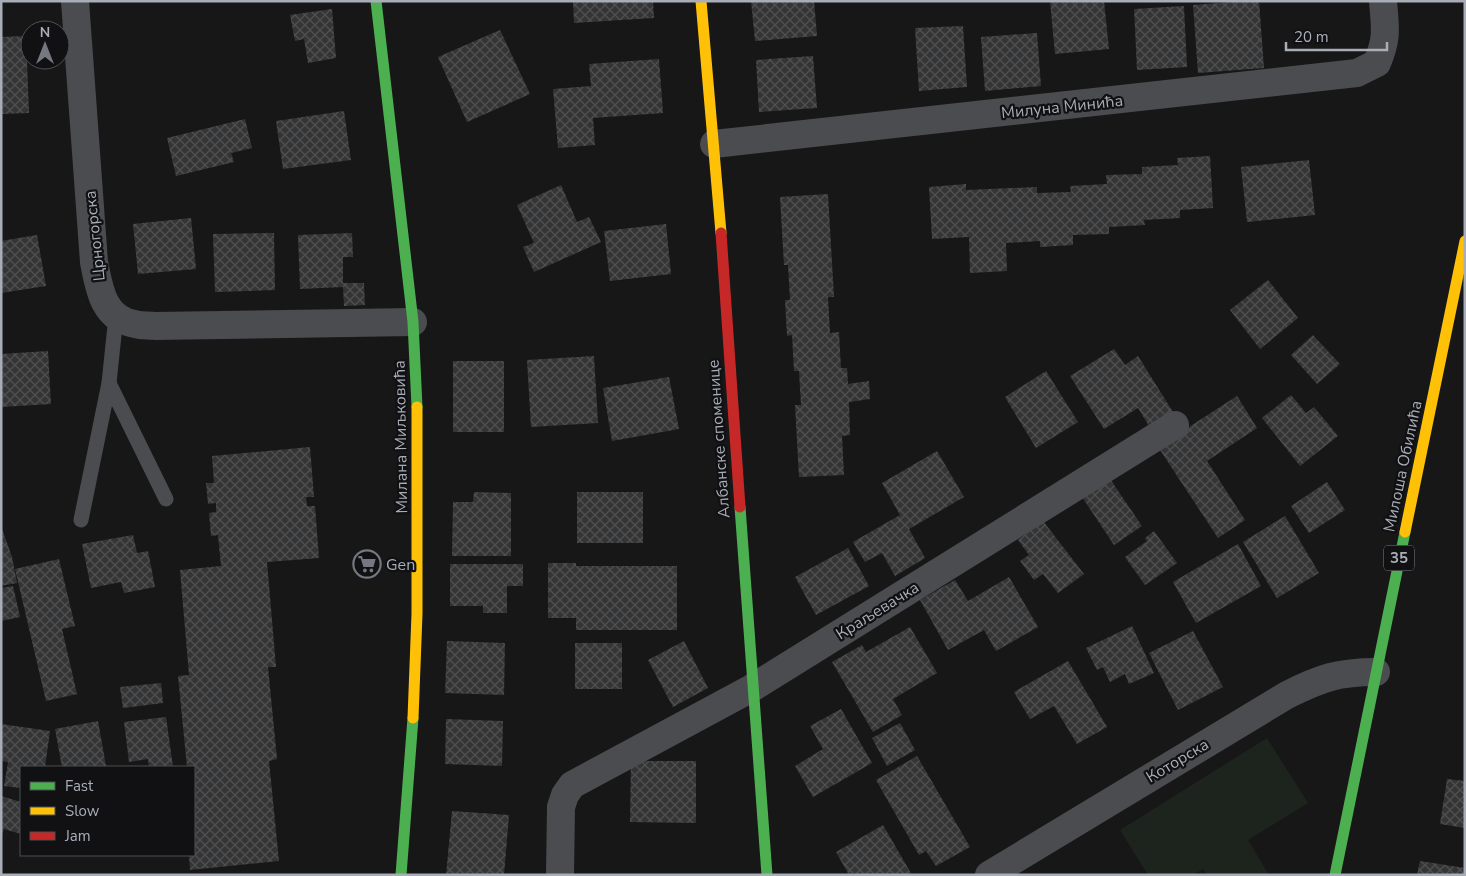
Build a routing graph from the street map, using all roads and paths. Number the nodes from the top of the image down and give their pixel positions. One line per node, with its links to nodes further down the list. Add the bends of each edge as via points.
1 (75, 1): 7 (street, Црногорска, via 94,262 103,301)
2 (376, 1): 8 (street, Милана Миљковића)
3 (701, 1): 5 (street, Албанске споменице)
4 (1382, 1): 5 (street, Милуна Минића, via 1386,35 1383,50 1377,63 1356,73)
5 (714, 144): 14 (street, Албанске споменице)
6 (1465, 241): 13 (street, Милоша Обилића / 35)
7 (116, 316): 8 (street, via 133,324 155,326); 9 (lane)
8 (413, 322): 15 (street, Милана Миљковића, via 417,390 417,614)
9 (109, 384): 11 (lane); 12 (lane)
10 (1176, 425): 14 (street, Краљевачка)
11 (166, 499)
12 (81, 520)
13 (1376, 672): 18 (street, Которска, via 1337,674 1287,695); 19 (street, Милоша Обилића / 35)
14 (752, 688): 16 (street, Краљевачка, via 572,785 561,807); 17 (street, Албанске споменице)
15 (401, 875)
16 (560, 875)
17 (767, 875)
18 (988, 875)
19 (1335, 875)

